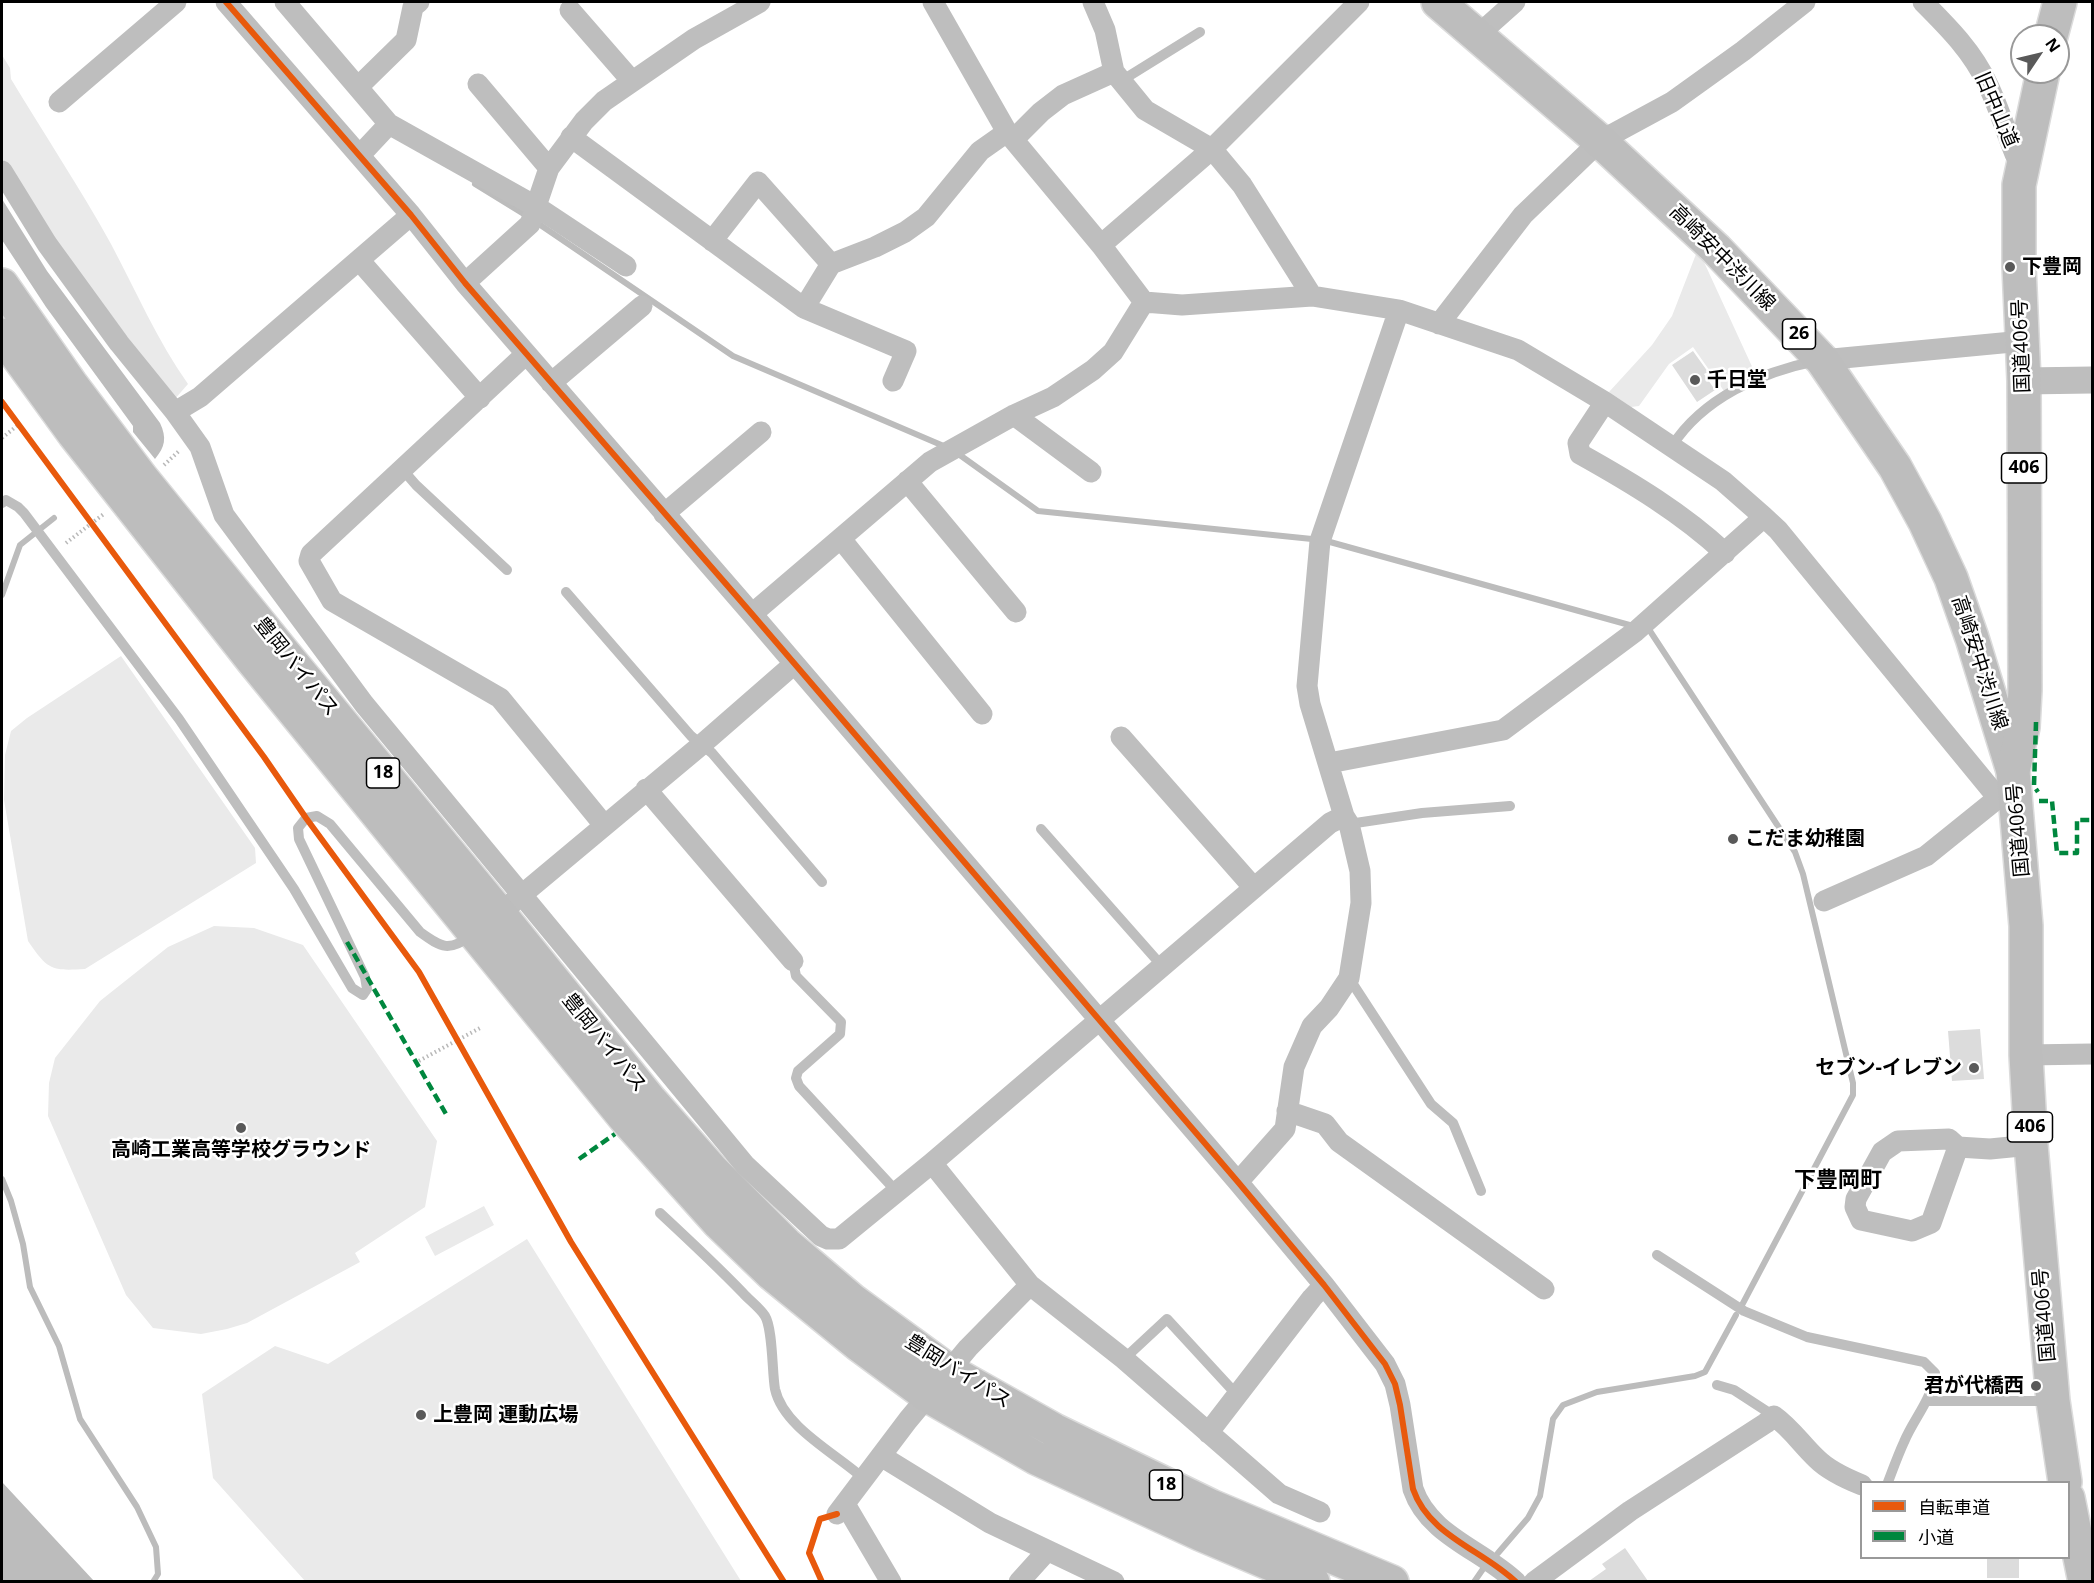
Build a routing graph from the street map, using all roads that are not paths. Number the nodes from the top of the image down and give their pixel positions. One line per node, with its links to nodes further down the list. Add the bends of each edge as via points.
1 (176, 2): 23 (street)
2 (226, 2): 29 (street)
3 (285, 2): 22 (street)
4 (419, 2): 22 (street, via 413,8 406,40)
5 (760, 2): 19 (street)
6 (934, 2): 25 (street)
7 (1093, 2): 18 (street)
8 (1359, 2): 28 (street)
9 (1438, 2): 17 (main road, 高崎安中渋川線 / 26)
10 (1515, 2): 17 (street)
11 (1805, 2): 27 (street, via 1672,102)
12 (1923, 2): 30 (street, 旧中山道, via 1971,55 1988,84)
13 (2060, 2): 15 (main road)
14 (570, 10): 19 (street)
15 (2054, 24)
16 (1200, 32): 18 (lane)
17 (1478, 35): 27 (main road, 高崎安中渋川線 / 26)
18 (1118, 76): 25 (street, via 1063,95); 28 (street, via 1144,110)
19 (631, 80): 26 (street, via 604,101)
20 (478, 84): 31 (street)
21 (2040, 84): 30 (main road, 国道406号 / 406)
22 (358, 87): 24 (street)
23 (59, 102)
24 (389, 124): 29 (street); 34 (street)
25 (1011, 135): 36 (street); 38 (street, via 980,151 926,217 875,247)
26 (571, 138): 31 (street); 35 (street)
27 (1600, 141): 47 (street, via 1524,215); 51 (main road, 高崎安中渋川線 / 26, via 1716,249)
28 (1212, 149): 36 (street); 42 (street, via 1242,184)
29 (360, 156): 33 (street)
30 (2022, 164): 49 (main road, 国道406号 / 406, via 2019,266)
31 (549, 168): 34 (street)
32 (2, 171): 58 (street, via 47,244)
33 (411, 215): 37 (street); 40 (street)
34 (534, 215): 39 (street); 40 (street)
35 (712, 241): 38 (street, via 758,182); 45 (street)
36 (1101, 245): 43 (street)
37 (359, 260): 56 (street); 58 (street, via 200,397)
38 (831, 264): 45 (street)
39 (626, 266)
40 (465, 283): 50 (street)
41 (2, 285): 88 (main road, 豊岡バイパス / 18, via 141,477)
42 (1312, 296): 43 (street, via 1182,305); 46 (street)
43 (1144, 303): 59 (street, via 1113,352 1093,370 1053,397)
44 (642, 306): 55 (street)
45 (804, 308): 53 (street, via 906,351)
46 (1399, 310): 47 (street); 78 (street, via 1320,541 1307,686)
47 (1439, 324): 57 (street, via 1518,350)
48 (2, 335): 88 (main road, 豊岡バイパス / 18, via 74,434 246,652)
49 (2023, 341): 51 (street); 54 (main road, 国道406号 / 406)
50 (526, 354): 55 (street); 56 (street)
51 (1822, 360): 61 (lane, via 1743,385 1700,414); 80 (main road, 高崎安中渋川線 / 26, via 1895,467 1947,568 1972,638)
52 (2092, 380): 54 (street)
53 (893, 381)
54 (2024, 381): 80 (main road, 国道406号 / 406, via 2025,690 2023,727)
55 (551, 383): 66 (street)
56 (480, 398): 62 (street)
57 (1605, 402): 61 (street); 69 (street, via 1578,443 1580,454 1660,502)
58 (175, 412): 88 (street, via 200,447 224,514 364,704)
59 (1014, 415): 63 (street); 64 (street, via 944,453)
60 (761, 432): 66 (street)
61 (1672, 446): 67 (street, via 1723,481)
62 (403, 470): 70 (lane); 83 (street, via 309,556 311,565 332,601 500,698)
63 (1091, 472)
64 (907, 481): 68 (street); 72 (street)
65 (2, 503): 88 (lane, via 6,500 24,513 179,719 294,889 352,987 363,995 367,989 365,977 299,839 298,828 306,818 317,816 330,824 420,932 436,944 449,947 461,943)
66 (664, 514): 73 (street)
67 (1764, 517): 69 (street); 80 (street)
68 (841, 538): 73 (street); 75 (street)
69 (1725, 553): 78 (street, via 1636,631 1503,730)
70 (507, 570)
71 (566, 592): 77 (lane)
72 (1016, 612)
73 (752, 614): 74 (street)
74 (793, 664): 77 (street); 92 (street)
75 (982, 714)
76 (1121, 737): 86 (street)
77 (700, 746): 79 (street); 85 (lane, via 712,753)
78 (1329, 763): 82 (street)
79 (646, 789): 83 (street); 89 (street)
80 (2010, 789): 87 (street, via 1926,856); 94 (main road, 国道406号 / 406, via 2026,926)
81 (1510, 806): 82 (lane)
82 (1346, 820): 86 (street, via 1330,823); 91 (street, via 1356,848 1360,882)
83 (604, 825): 88 (street)
84 (1041, 829): 90 (lane)
85 (822, 882)
86 (1254, 888): 90 (street)
87 (1824, 901)
88 (498, 914): 101 (street, via 745,1165 821,1236 839,1239); 108 (main road, 豊岡バイパス / 18, via 651,1101 727,1186 845,1294); 111 (main road, 豊岡バイパス / 18, via 624,1117 718,1222 772,1274)
89 (793, 961): 101 (lane, via 796,975 841,1022 840,1034 798,1071 796,1078)
90 (1162, 966): 92 (street)
91 (1349, 978): 95 (street, via 1312,1026 1294,1067); 100 (lane, via 1431,1104 1454,1123)
92 (1099, 1020): 98 (street); 99 (street)
93 (2092, 1054): 94 (street)
94 (2026, 1055): 96 (main road, 国道406号 / 406)
95 (1287, 1111): 99 (street, via 1285,1129); 106 (street, via 1325,1124 1339,1142)
96 (2031, 1145): 97 (street); 113 (main road, 国道406号 / 406)
97 (1958, 1147): 97 (street, via 1949,1139 1898,1141 1882,1152 1856,1199 1861,1220 1912,1232 1931,1223)
98 (932, 1163): 101 (street); 104 (street)
99 (1238, 1182): 105 (street)
100 (1481, 1191)
101 (897, 1192)
102 (660, 1213): 117 (lane, via 766,1317 775,1390 787,1414)
103 (1657, 1255): 112 (lane, via 1744,1311 1807,1337 1924,1362 1935,1373)
104 (1030, 1285): 107 (street); 108 (street)
105 (1324, 1285): 110 (street); 129 (street, via 1385,1364 1395,1384 1417,1501 1444,1532 1501,1567)
106 (1544, 1289)
107 (1124, 1359): 110 (lane, via 1167,1319); 115 (street)
108 (949, 1371): 111 (street); 128 (main road, 豊岡バイパス / 18, via 1130,1468)
109 (1717, 1385): 114 (lane, via 1734,1390)
110 (1237, 1395): 115 (street)
111 (928, 1396): 116 (street); 124 (main road, 豊岡バイパス / 18, via 1036,1458)
112 (1928, 1401): 113 (lane); 118 (lane, via 1904,1441)
113 (2053, 1401): 119 (main road, 国道406号 / 406)
114 (1774, 1416): 120 (street, via 1818,1460); 130 (street, via 1630,1511)
115 (1208, 1433): 122 (street, via 1279,1494)
116 (881, 1456): 117 (street); 123 (street, via 990,1523)
117 (864, 1479): 125 (street, via 841,1509)
118 (1888, 1481)
119 (2064, 1481)
120 (1860, 1484)
121 (2070, 1510): 131 (main road, 国道406号 / 406)
122 (1320, 1512)
123 (1047, 1551): 126 (street); 127 (street)
124 (1296, 1578)
125 (891, 1581)
126 (1019, 1581)
127 (1114, 1581)
128 (1392, 1581)
129 (1516, 1581)
130 (1534, 1581)
131 (2085, 1581)

